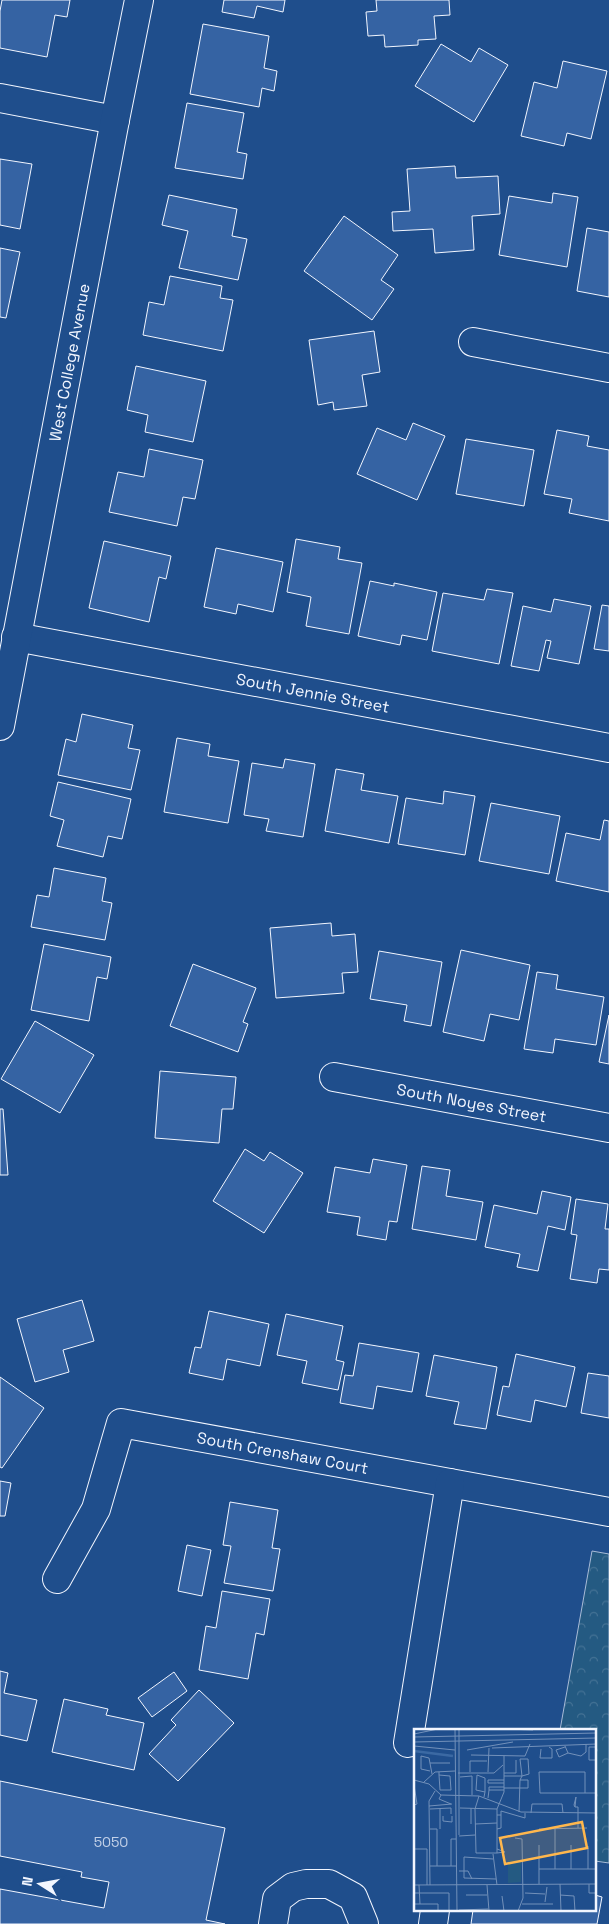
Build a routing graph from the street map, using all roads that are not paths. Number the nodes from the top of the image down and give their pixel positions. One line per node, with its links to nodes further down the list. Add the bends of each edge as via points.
1 (139, 0): 3 (street, West College Avenue)
2 (0, 98): 3 (street)
3 (115, 120): 6 (street, West College Avenue)
4 (472, 342): 5 (street)
5 (609, 368)
6 (16, 637): 7 (street, West College Avenue); 8 (street, South Jennie Street)
7 (0, 726)
8 (609, 748)
9 (334, 1077): 10 (street, South Noyes Street)
10 (609, 1128)
11 (450, 1483): 12 (street, South Crenshaw Court); 13 (street, South Crenshaw Court, via 120,1423 96,1509); 14 (street)
12 (609, 1512)
13 (57, 1578)
14 (408, 1743)
15 (273, 1924): 16 (street, via 278,1899 293,1887 306,1884 328,1884 353,1897)
16 (364, 1924)

